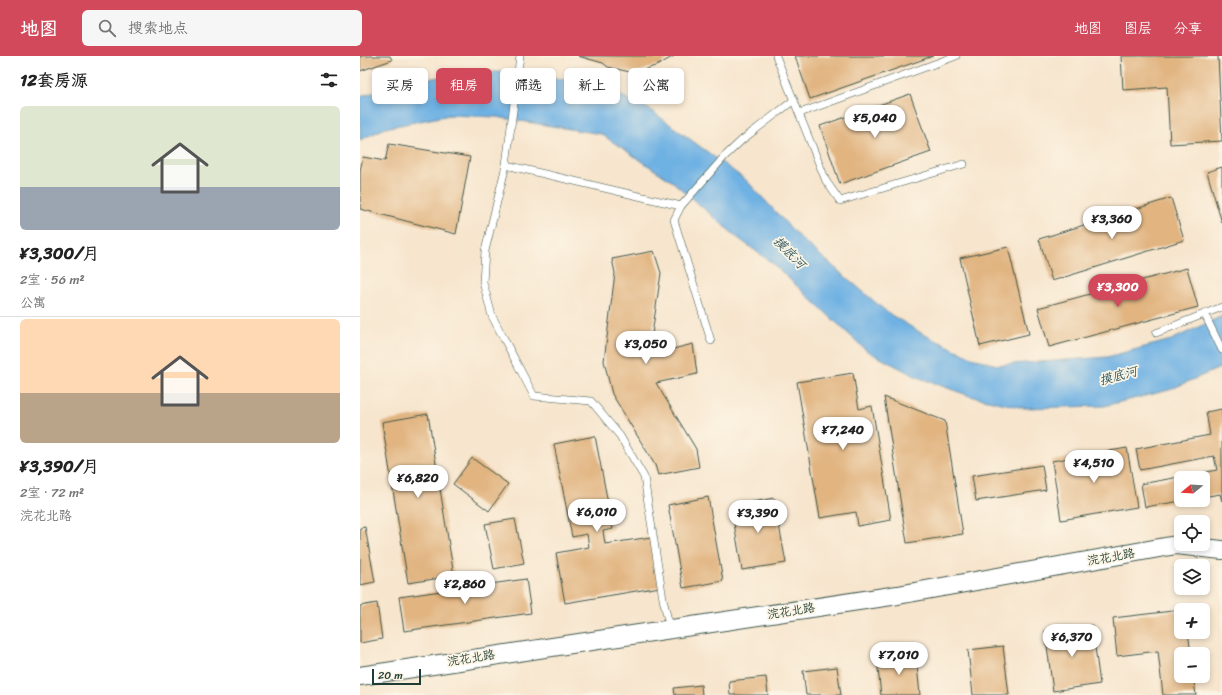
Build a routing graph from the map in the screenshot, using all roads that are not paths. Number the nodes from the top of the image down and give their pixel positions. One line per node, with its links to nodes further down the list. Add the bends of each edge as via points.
1 (520, 56): 7 (lane)
2 (776, 56): 4 (lane)
3 (956, 56): 5 (lane)
4 (794, 100): 5 (lane); 8 (lane, via 742,140)
5 (800, 113): 6 (lane, via 826,181 840,200)
6 (964, 164)
7 (506, 165): 8 (lane); 15 (lane, via 485,251 483,282 492,316 534,396 591,401 620,436 644,477)
8 (681, 206): 12 (lane, via 674,220)
9 (1222, 307): 10 (lane)
10 (1206, 315): 11 (lane); 13 (lane)
11 (1156, 333)
12 (711, 341)
13 (1222, 350)
14 (1222, 550): 15 (street, 浣花北路, via 1176,545 898,594)
15 (670, 630): 16 (street, 浣花北路, via 521,650)
16 (360, 676)

